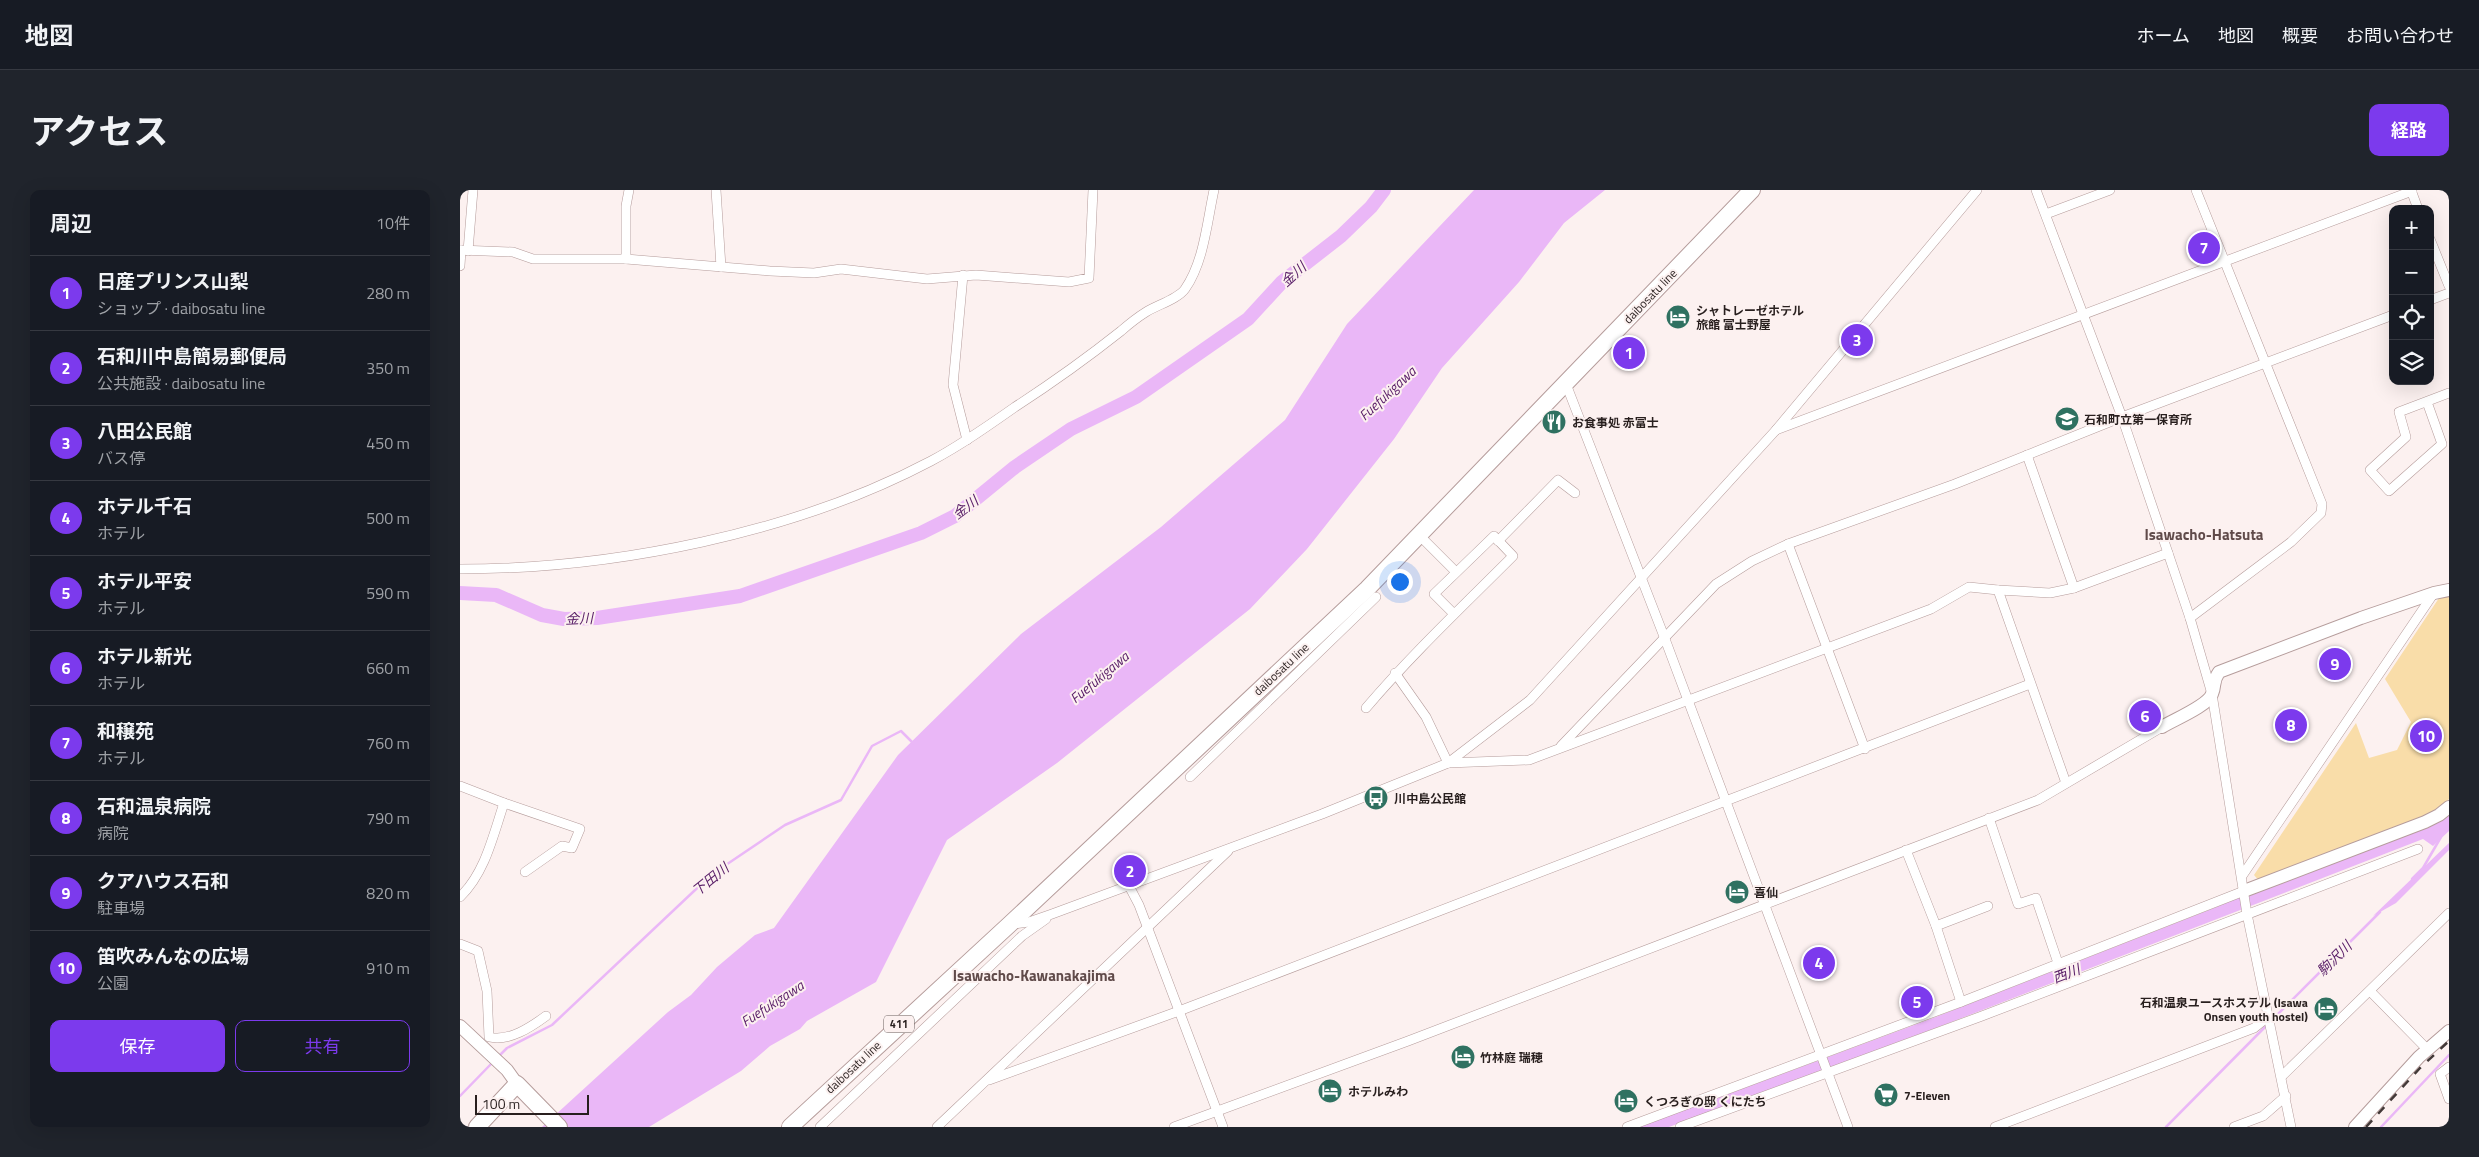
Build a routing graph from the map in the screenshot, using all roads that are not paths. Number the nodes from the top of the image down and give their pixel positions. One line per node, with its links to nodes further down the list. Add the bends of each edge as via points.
1 (473, 190): 15 (street)
2 (629, 190): 16 (street)
3 (716, 190): 19 (street)
4 (1093, 190): 20 (street, via 1089,278 1069,282)
5 (1214, 190): 32 (street, via 1198,263 1184,291 1146,312 1090,357)
6 (1752, 190): 27 (highway, daibosatu line / 411)
7 (1978, 190): 31 (street)
8 (2036, 190): 13 (street)
9 (2110, 190): 13 (street)
10 (2196, 190): 17 (street)
11 (2411, 191): 12 (street); 17 (street)
12 (2416, 205)
13 (2046, 214): 24 (street)
14 (2434, 248): 21 (street)
15 (463, 251): 16 (street, via 513,252 533,259); 18 (street)
16 (626, 259): 19 (street)
17 (2225, 263): 24 (street); 26 (street)
18 (460, 266)
19 (721, 268): 20 (street, via 814,273 841,269 927,279)
20 (963, 275): 32 (street, via 953,385)
21 (2449, 286)
22 (2449, 293): 23 (street)
23 (2434, 299)
24 (2084, 315): 30 (street); 31 (street)
25 (2389, 316): 26 (street)
26 (2265, 363): 30 (street); 48 (street, via 2322,504 2321,512 2291,542)
27 (1566, 384): 35 (highway, daibosatu line / 411); 41 (street)
28 (2449, 393): 29 (street)
29 (2427, 402): 29 (street, via 2399,412 2406,437 2370,470 2389,491 2442,444)
30 (2122, 417): 33 (street); 38 (street)
31 (1776, 430): 41 (street)
32 (967, 440): 39 (street, via 889,481 832,503 700,542 566,563)
33 (2028, 455): 37 (street); 42 (street)
34 (1575, 494): 36 (street, via 1558,480)
35 (1419, 535): 40 (street); 50 (highway, daibosatu line / 411)
36 (1498, 541): 40 (street, via 1494,536); 47 (street, via 1513,556)
37 (1788, 544): 49 (street, via 1752,561 1716,584); 51 (street)
38 (2168, 553): 42 (street); 48 (street)
39 (460, 569)
40 (1456, 572): 47 (street, via 1434,594)
41 (1641, 577): 49 (street); 60 (street, via 1530,700)
42 (2074, 588): 43 (street, via 2050,593)
43 (1998, 590): 51 (street, via 1969,587 1931,609); 53 (street)
44 (2449, 590): 45 (street)
45 (2434, 593): 54 (street, via 2219,672 2213,680); 72 (street)
46 (1376, 597): 50 (street)
47 (1454, 614): 52 (street)
48 (2190, 618): 54 (street)
49 (1665, 639): 55 (street); 58 (street)
50 (1318, 644): 61 (street); 81 (highway, daibosatu line / 411)
51 (1828, 647): 55 (street); 59 (street)
52 (1395, 673): 56 (street); 60 (street, via 1426,718)
53 (2030, 684): 59 (street); 62 (street)
54 (2212, 694): 57 (street, via 2199,706); 72 (street)
55 (1688, 701): 58 (street); 64 (street)
56 (1366, 708)
57 (2162, 726): 62 (street)
58 (1562, 746): 60 (street, via 1529,760)
59 (1866, 749): 64 (street)
60 (1448, 763): 68 (street)
61 (1190, 778)
62 (2066, 783): 67 (street, via 2038,800)
63 (460, 786): 65 (street)
64 (1725, 801): 76 (street); 88 (street)
65 (504, 804): 71 (street, via 580,828 572,848 562,846); 75 (street, via 487,857 470,888)
66 (2449, 807): 74 (street, via 2425,822)
67 (1989, 818): 70 (street); 85 (street, via 2018,904 2036,898)
68 (1230, 849): 73 (street); 83 (street)
69 (2418, 849): 78 (street)
70 (1906, 850): 76 (street); 82 (street)
71 (525, 872)
72 (2242, 876): 74 (street)
73 (1128, 884): 80 (street); 83 (street)
74 (2244, 893): 78 (street); 85 (street)
75 (460, 897)
76 (1765, 905): 94 (street); 102 (street)
77 (1988, 906): 82 (street)
78 (2247, 912): 90 (street); 96 (street)
79 (2449, 913): 86 (street)
80 (1052, 914): 81 (street); 107 (street, via 1022,936)
81 (1010, 924): 106 (highway, daibosatu line / 411)
82 (1936, 926): 87 (street)
83 (1148, 929): 88 (street); 98 (street)
84 (460, 944): 89 (street, via 478,951 487,991 489,1037 513,1035)
85 (2058, 962): 87 (street)
86 (2370, 991): 93 (street); 97 (street)
87 (1961, 1002): 94 (street)
88 (1179, 1011): 98 (street); 102 (street)
89 (546, 1016)
90 (2269, 1016): 97 (street); 113 (street, via 2254,1028)
91 (460, 1026): 99 (street, via 507,1070)
92 (2449, 1031): 93 (street)
93 (2428, 1050): 116 (street, via 2375,1103)
94 (1821, 1055): 96 (street); 111 (street)
95 (2449, 1067): 101 (street, via 2440,1074)
96 (1826, 1072): 103 (street); 112 (street)
97 (2282, 1076): 100 (street)
98 (989, 1080): 108 (street)
99 (521, 1088): 104 (highway); 105 (highway)
100 (2286, 1096): 114 (street, via 2263,1116); 115 (street)
101 (2449, 1099)
102 (1217, 1111): 109 (street); 110 (street)
103 (1684, 1126)
104 (477, 1127)
105 (559, 1127)
106 (790, 1127)
107 (820, 1127)
108 (938, 1127)
109 (1174, 1127)
110 (1223, 1127)
111 (1627, 1127)
112 (1848, 1127)
113 (1995, 1127)
114 (2234, 1127)
115 (2292, 1127)
116 (2356, 1127)

